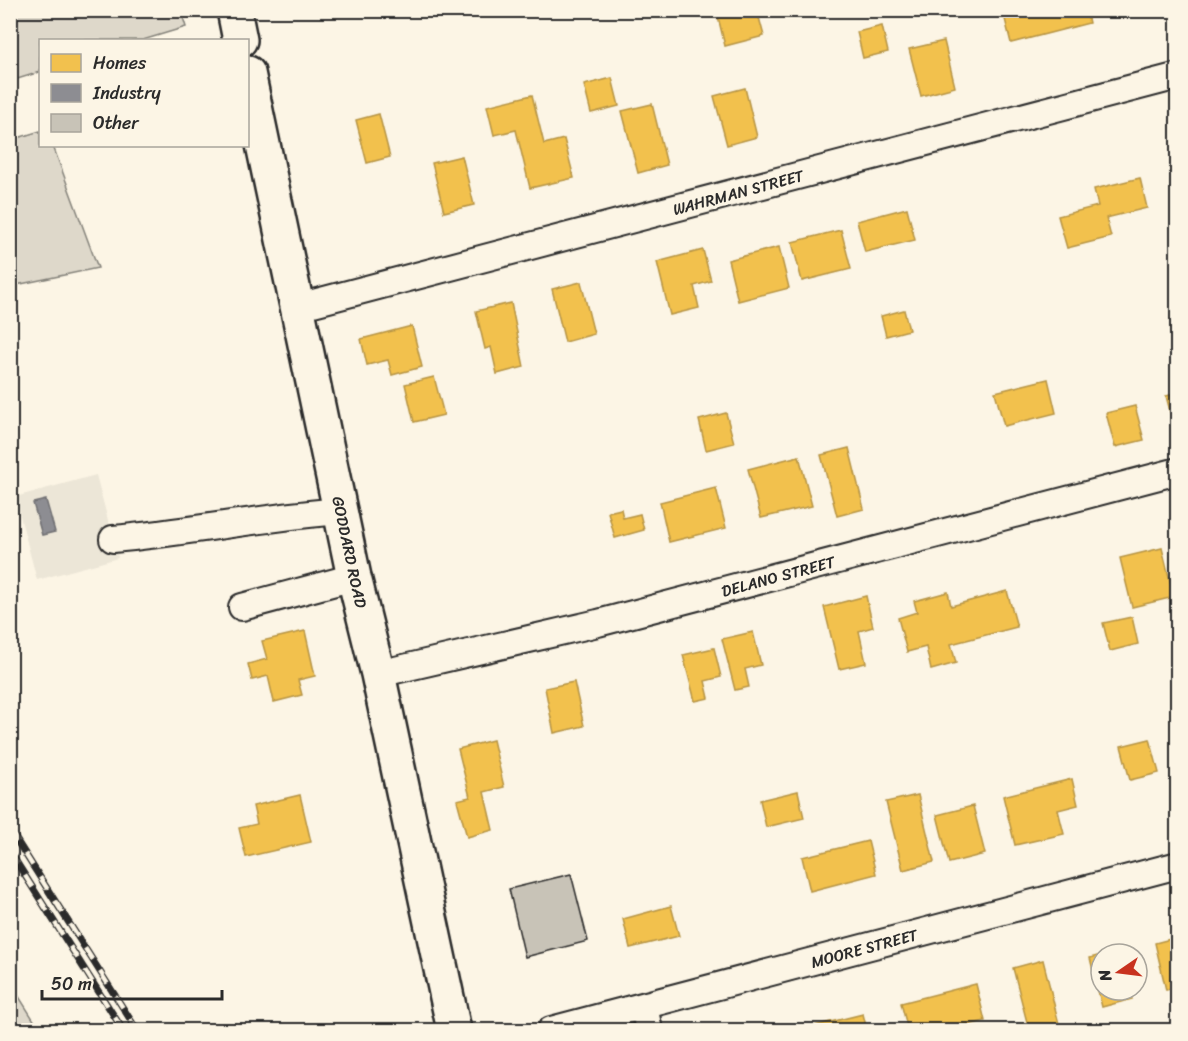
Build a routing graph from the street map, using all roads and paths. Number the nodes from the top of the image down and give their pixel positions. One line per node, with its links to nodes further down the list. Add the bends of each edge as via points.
1 (234, 10): 2 (main road)
2 (240, 39)
3 (1178, 76): 5 (street, WAHRMAN STREET)
4 (249, 78): 5 (main road, GODDARD ROAD)
5 (298, 307): 7 (main road, GODDARD ROAD)
6 (1178, 471): 11 (street, DELANO STREET, via 598,623)
7 (340, 511): 8 (street); 9 (main road, GODDARD ROAD)
8 (113, 539)
9 (354, 577): 10 (street); 11 (main road, GODDARD ROAD)
10 (242, 607)
11 (378, 674): 14 (main road, GODDARD ROAD)
12 (1178, 865): 13 (street, MOORE STREET)
13 (646, 1018): 15 (street, MOORE STREET)
14 (454, 1030)
15 (551, 1030)

